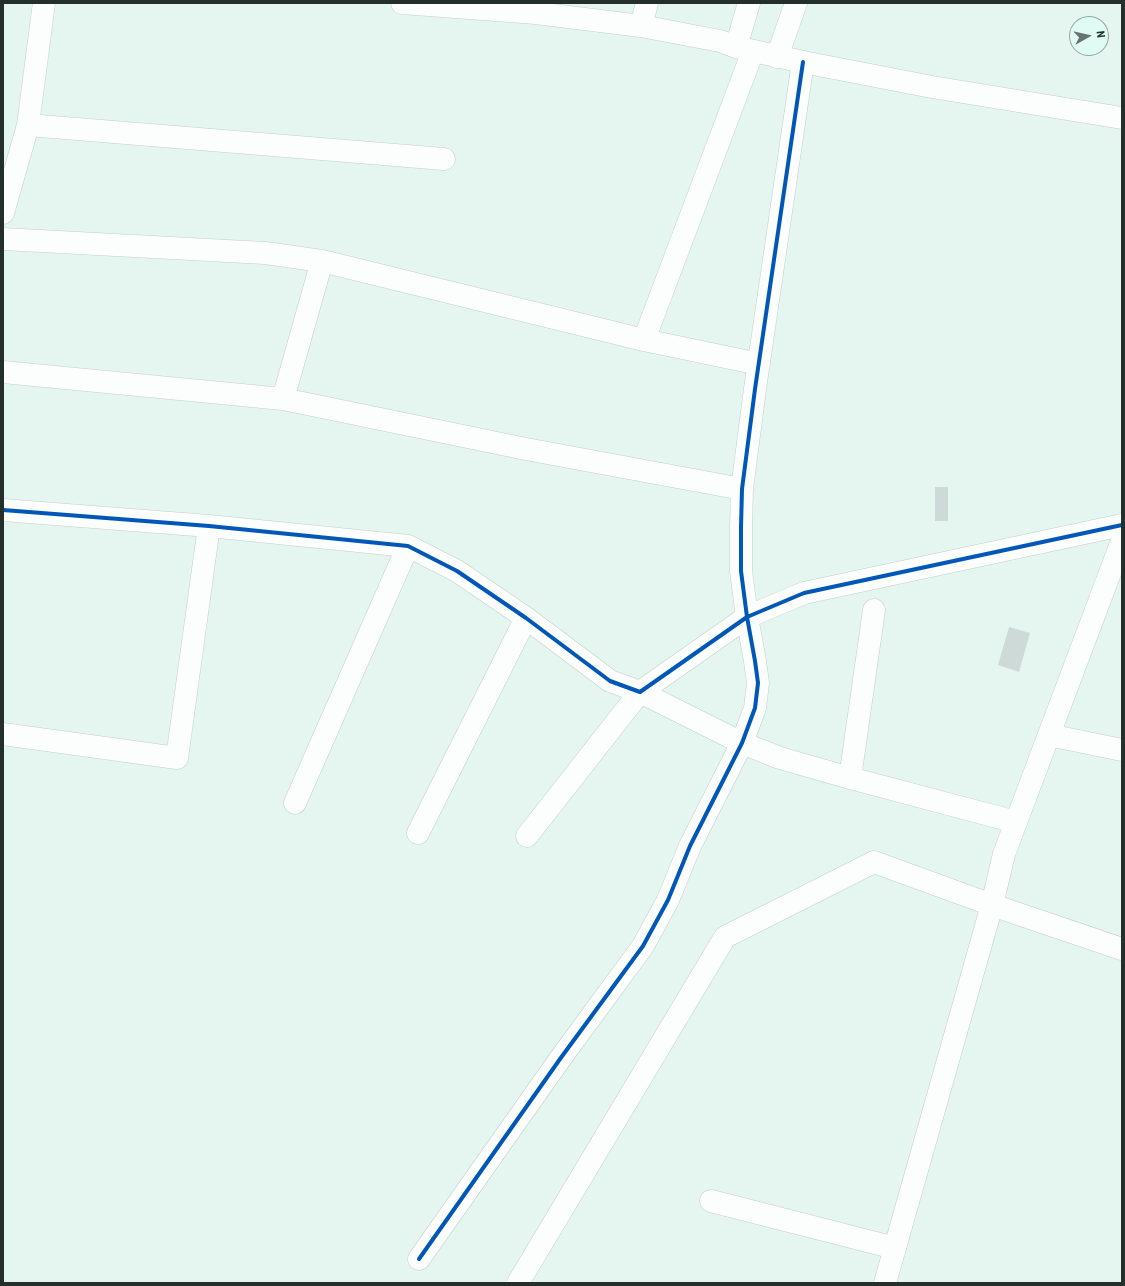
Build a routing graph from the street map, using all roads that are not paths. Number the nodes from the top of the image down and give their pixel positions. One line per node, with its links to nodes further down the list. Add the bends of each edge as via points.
1 (44, 3): 13 (street)
2 (402, 3): 3 (street)
3 (413, 3): 7 (street)
4 (647, 3): 8 (street)
5 (749, 3): 9 (street)
6 (796, 3): 10 (street)
7 (537, 8): 8 (street)
8 (641, 26): 9 (street, via 720,41)
9 (744, 49): 10 (street); 18 (street)
10 (777, 57): 11 (street)
11 (804, 62): 12 (street, via 932,87); 19 (street)
12 (1122, 118)
13 (28, 125): 14 (street); 15 (street)
14 (444, 159)
15 (3, 213)
16 (3, 239): 17 (street, via 265,253)
17 (322, 261): 18 (street); 21 (street)
18 (644, 340): 19 (street)
19 (759, 364): 22 (street)
20 (3, 372): 21 (street)
21 (283, 399): 22 (street, via 526,449)
22 (742, 489): 29 (street, via 741,572)
23 (3, 510): 25 (street)
24 (1122, 525): 29 (street, via 804,593)
25 (209, 526): 27 (street); 32 (street, via 177,758)
26 (1122, 541): 33 (street)
27 (408, 546): 30 (street, via 458,571); 37 (street)
28 (874, 610): 36 (street)
29 (747, 617): 31 (street); 34 (street, via 758,683 755,708)
30 (526, 618): 31 (street, via 610,681); 39 (street)
31 (640, 692): 34 (street); 40 (street)
32 (3, 734)
33 (1049, 735): 35 (street); 38 (street)
34 (742, 743): 36 (street, via 780,758); 45 (street, via 690,846 668,900 643,946)
35 (1122, 750)
36 (850, 778): 38 (street)
37 (295, 803)
38 (1016, 822): 41 (street, via 1004,854)
39 (418, 833)
40 (527, 836)
41 (992, 905): 42 (street); 44 (street); 46 (street, via 874,862 725,936)
42 (1122, 949)
43 (711, 1202): 44 (street)
44 (895, 1248): 47 (street)
45 (419, 1259)
46 (518, 1283)
47 (886, 1283)

